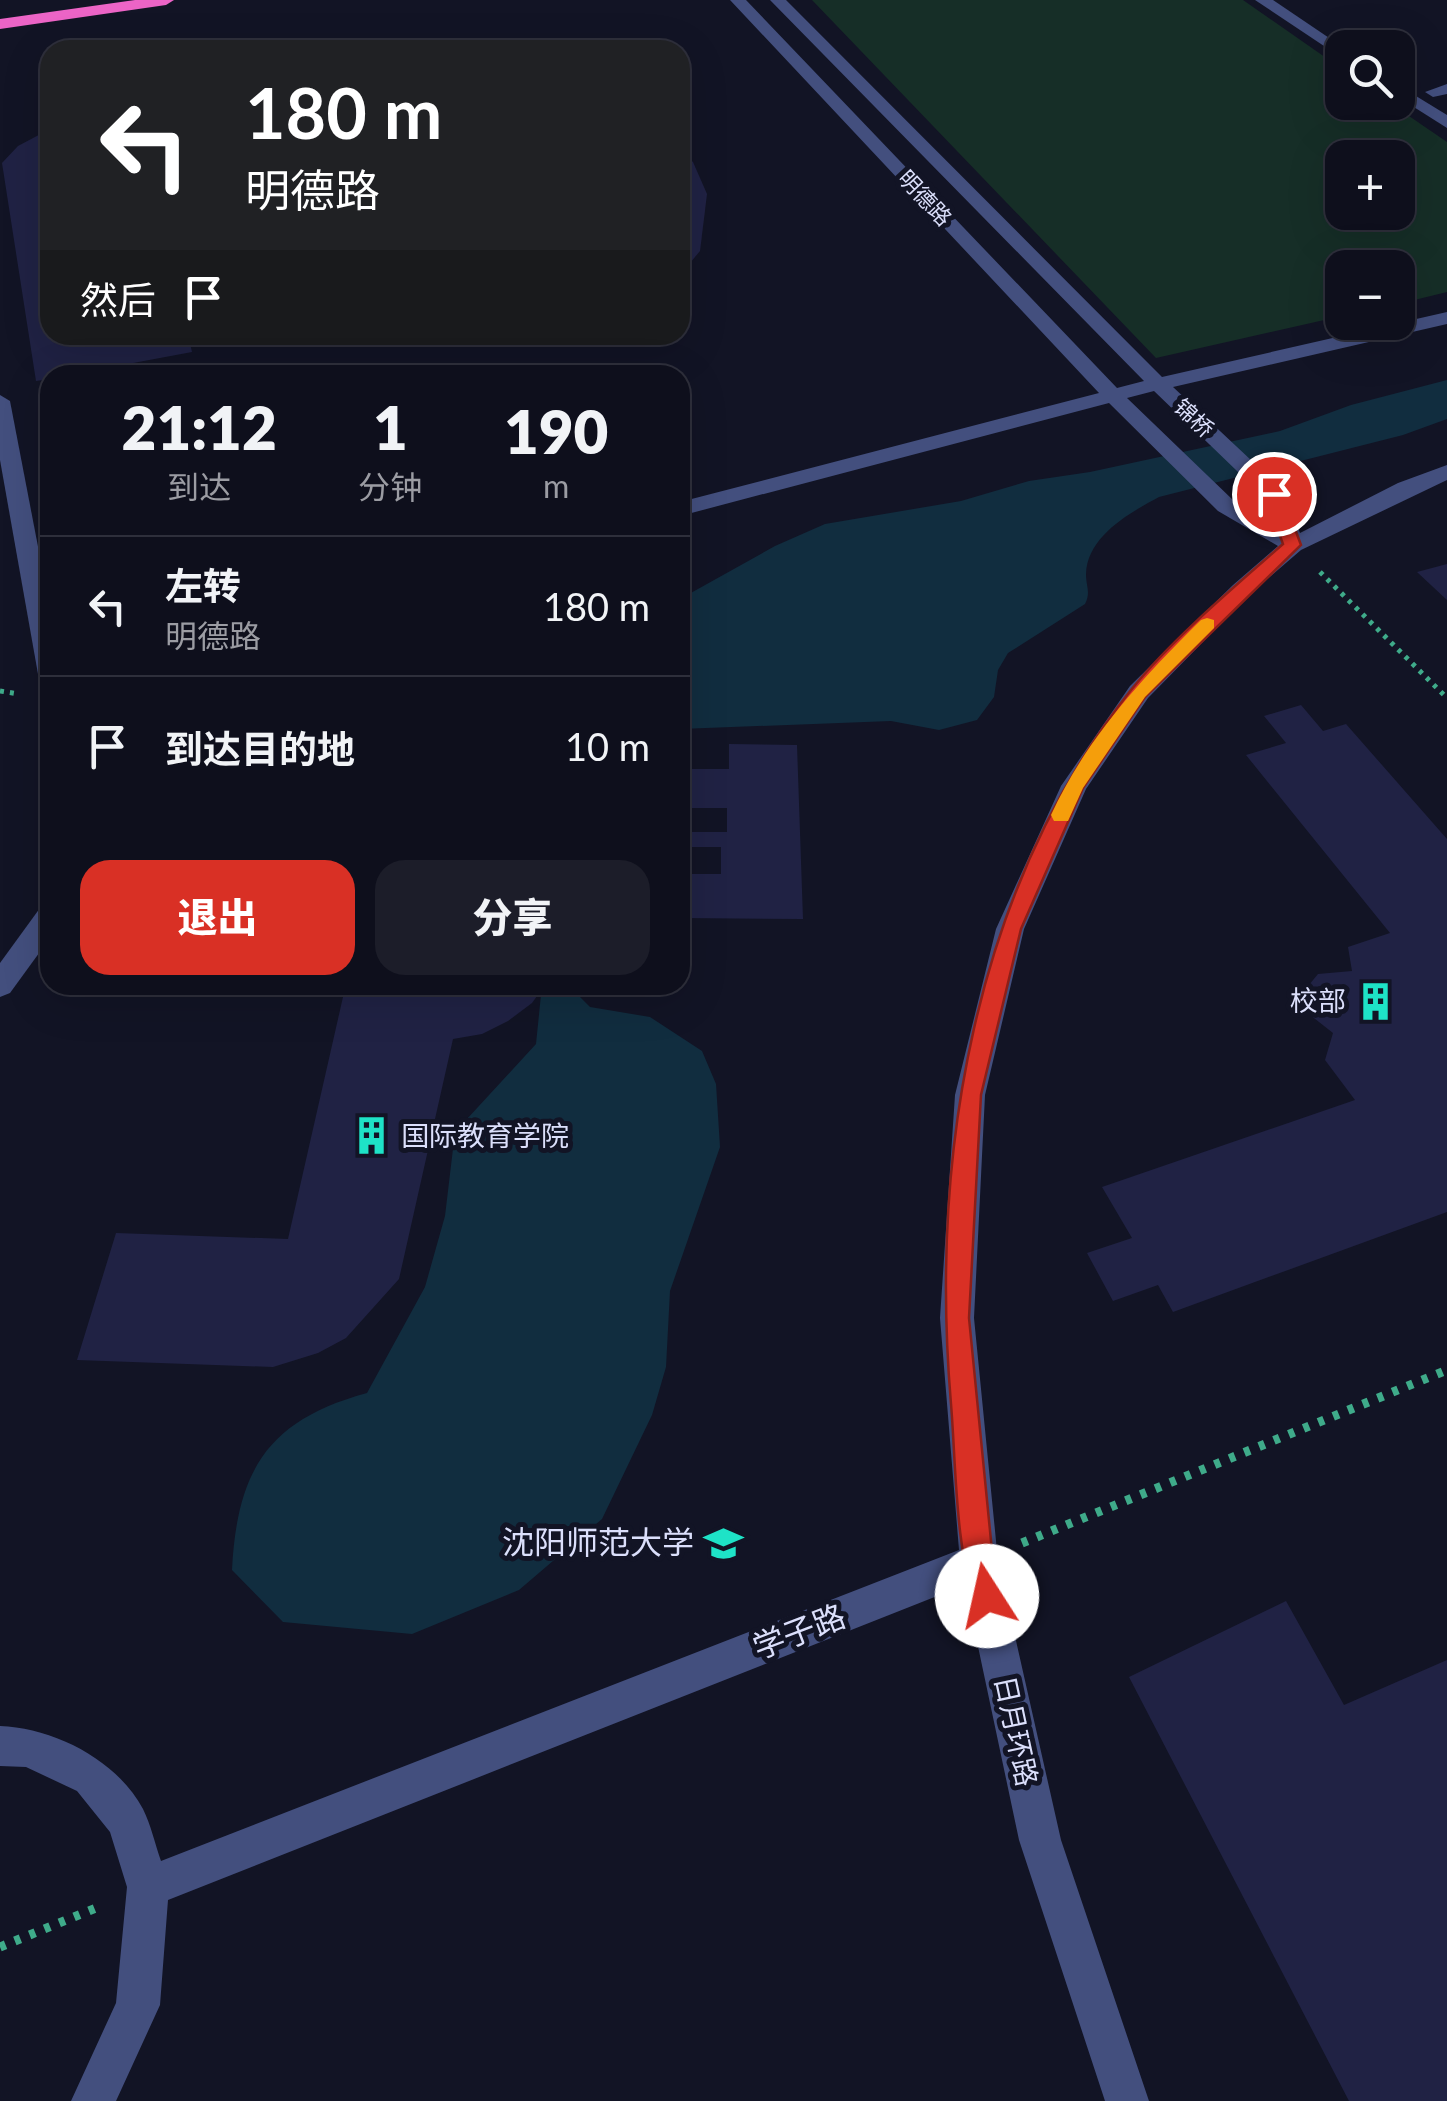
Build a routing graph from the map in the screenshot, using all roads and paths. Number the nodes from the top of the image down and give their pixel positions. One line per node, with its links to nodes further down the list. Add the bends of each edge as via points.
1 (166, 0): 6 (highway)
2 (738, 0): 15 (street, 明德路)
3 (778, 0): 14 (street, 明德路)
4 (1262, 0): 8 (street)
5 (1294, 0): 7 (street)
6 (0, 24)
7 (1340, 30)
8 (1325, 42)
9 (1415, 86): 11 (street)
10 (1415, 94): 12 (street)
11 (1442, 94)
12 (1447, 123)
13 (1447, 318): 14 (street)
14 (1158, 384): 15 (street); 19 (street, 锦桥, via 1274,494)
15 (1113, 396): 18 (street); 19 (street, 锦桥, via 1226,506)
16 (0, 401): 20 (street)
17 (1447, 472): 19 (street, 日月环路)
18 (690, 506)
19 (1292, 545): 21 (path); 25 (street, 日月环路, via 1139,692 1074,786 1010,929 970,1095 956,1318)
20 (40, 619)
21 (1447, 698)
22 (40, 930): 23 (street)
23 (0, 985)
24 (1447, 1370): 25 (path)
25 (979, 1561): 27 (street, 学子路); 30 (street, 日月环路, via 1040,1840)
26 (0, 1746): 27 (street, via 28,1747 91,1776 127,1821)
27 (148, 1887): 28 (path); 29 (street, via 138,2005)
28 (0, 1946)
29 (92, 2101)
30 (1127, 2101)

